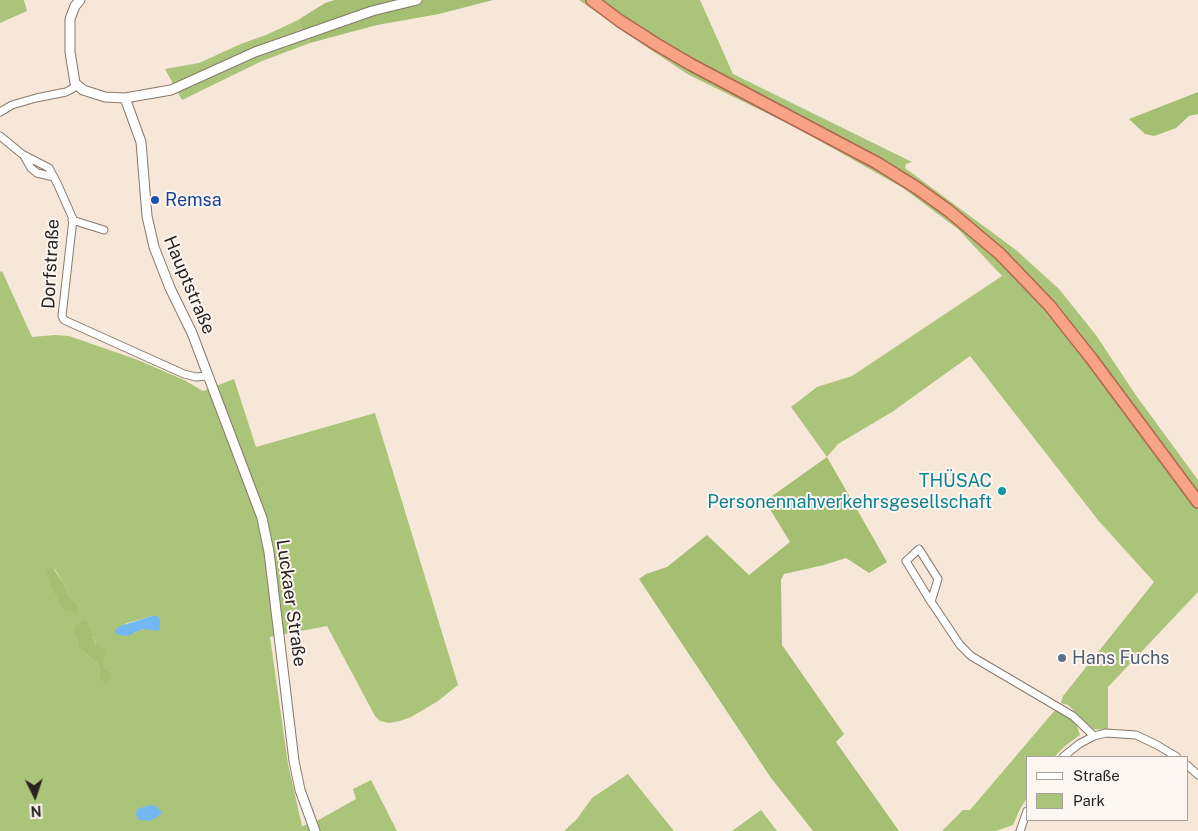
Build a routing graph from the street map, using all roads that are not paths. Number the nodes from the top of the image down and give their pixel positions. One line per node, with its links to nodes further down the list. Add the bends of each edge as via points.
1 (80, 0): 4 (street, via 70,19 72,74)
2 (417, 0): 5 (street, via 255,52 171,90)
3 (592, 0): 12 (highway, via 656,44 877,163 949,211 1000,254 1049,305)
4 (77, 86): 5 (street, via 105,97); 6 (street, via 66,92 12,105)
5 (125, 98): 10 (street, Hauptstraße, via 141,142 147,216 154,247)
6 (0, 112)
7 (0, 136): 8 (street, Dorfstraße, via 22,154 37,173 54,176)
8 (72, 220): 9 (street); 10 (street, Dorfstraße, via 64,320 184,374)
9 (104, 230)
10 (208, 376): 11 (street, Hauptstraße)
11 (212, 386): 20 (street, Luckaer Straße, via 266,535 294,761)
12 (1198, 502)
13 (931, 602): 13 (street, via 906,562 919,549 938,579); 14 (street, via 960,645 972,656 1073,716)
14 (1094, 736): 15 (street); 16 (street, via 1106,733 1136,735)
15 (1064, 756)
16 (1175, 756)
17 (1188, 766): 18 (street)
18 (1198, 775)
19 (1026, 814): 21 (street)
20 (314, 831)
21 (1020, 831)

